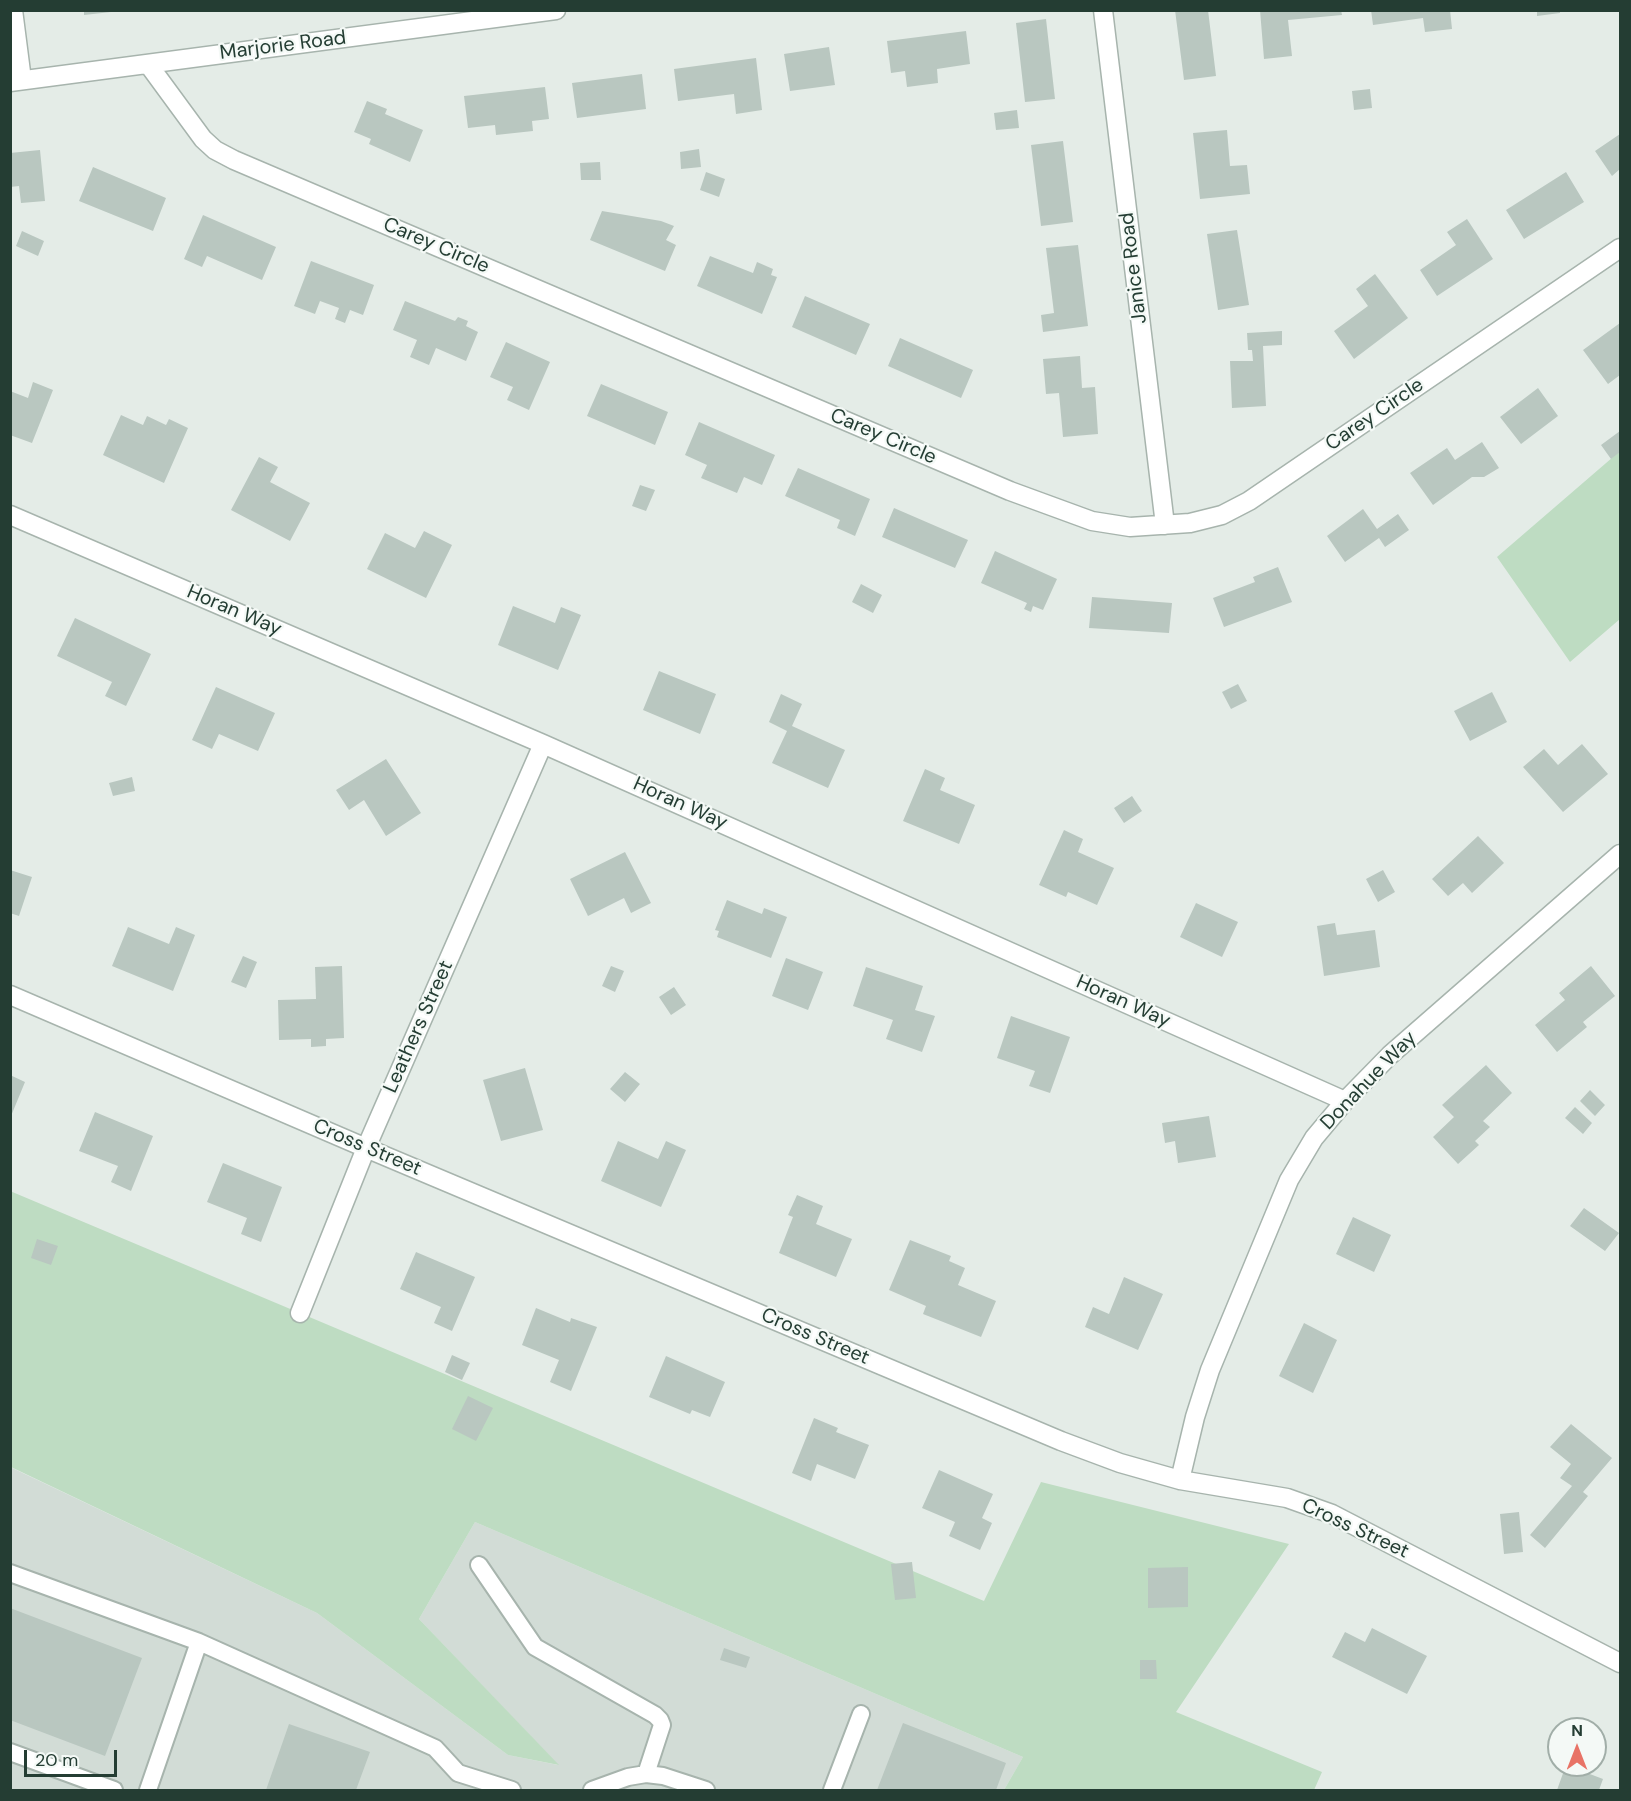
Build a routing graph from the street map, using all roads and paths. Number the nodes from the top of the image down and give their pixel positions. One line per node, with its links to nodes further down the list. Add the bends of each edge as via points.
1 (14, 10): 5 (street)
2 (556, 10): 4 (street, Marjorie Road)
3 (1103, 10): 8 (street, Janice Road)
4 (148, 64): 5 (street, Marjorie Road); 8 (street, Carey Circle, via 203,139 234,160 1010,491 1092,521 1130,527)
5 (16, 81)
6 (1620, 248): 8 (street, Carey Circle, via 1249,501 1222,515)
7 (10, 515): 9 (street, Horan Way)
8 (1165, 525)
9 (543, 744): 12 (street, Horan Way); 13 (street, Leathers Street)
10 (1620, 854): 12 (street, Donahue Way, via 1390,1055)
11 (10, 995): 13 (street, Cross Street)
12 (1345, 1101): 15 (street, Donahue Way, via 1314,1138 1289,1180 1210,1370)
13 (366, 1148): 14 (street, Leathers Street); 15 (street, Cross Street, via 1061,1441)
14 (300, 1312)
15 (1180, 1480): 19 (street, Cross Street, via 1287,1497 1332,1514)
16 (479, 1565): 22 (lane, via 535,1647 660,1720 662,1725)
17 (10, 1573): 18 (lane)
18 (199, 1642): 24 (lane); 25 (lane, via 435,1748 458,1773)
19 (1620, 1663)
20 (861, 1714): 28 (lane)
21 (10, 1752): 23 (lane)
22 (646, 1774): 26 (lane); 27 (lane)
23 (114, 1791)
24 (148, 1791)
25 (512, 1791)
26 (592, 1791)
27 (706, 1791)
28 (832, 1791)

